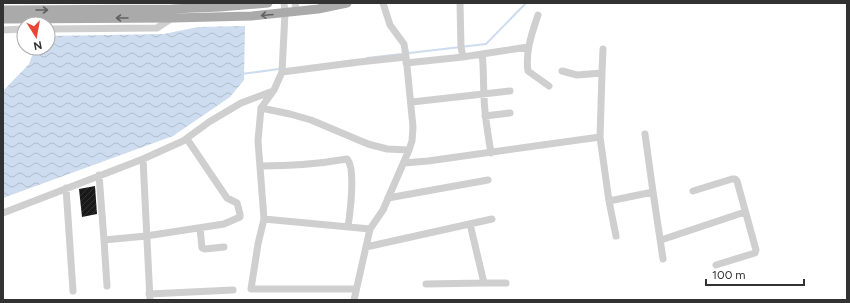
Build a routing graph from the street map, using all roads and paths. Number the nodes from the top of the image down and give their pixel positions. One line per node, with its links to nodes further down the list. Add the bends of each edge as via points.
1 (268, 3): 8 (main road)
2 (284, 3): 9 (street)
3 (347, 3): 6 (main road, via 318,9)
4 (383, 3): 19 (street, via 390,25 404,44)
5 (460, 3): 18 (street)
6 (296, 7): 9 (main road)
7 (3, 10): 8 (main road, one-way to 8)
8 (166, 12): 9 (main road, one-way to 8, via 252,16); 11 (main road, one-way to 11); 13 (street, via 157,28)
9 (285, 13): 21 (street)
10 (538, 15): 15 (street)
11 (3, 19)
12 (16, 29): 14 (street)
13 (56, 29)
14 (3, 30)
15 (528, 47): 17 (street); 23 (street, via 528,71)
16 (603, 49): 22 (street)
17 (482, 54): 18 (street); 26 (street)
18 (463, 57): 19 (street)
19 (406, 60): 21 (street, via 359,62); 27 (street)
20 (562, 71): 22 (street, via 577,74)
21 (282, 72): 24 (street)
22 (602, 73): 32 (street)
23 (549, 86)
24 (274, 90): 28 (street); 33 (street, via 241,103)
25 (510, 91): 26 (street)
26 (484, 95): 27 (street); 30 (street)
27 (412, 102): 34 (street, via 413,127)
28 (260, 108): 34 (street, via 311,120 368,144 387,149); 38 (street, via 258,141)
29 (510, 112): 30 (street)
30 (485, 116): 35 (street)
31 (645, 134): 43 (street)
32 (600, 137): 35 (street); 45 (street)
33 (187, 139): 36 (street); 52 (street, via 227,198 237,203 240,214 224,224)
34 (409, 150): 37 (street)
35 (491, 153): 37 (street)
36 (143, 158): 39 (street); 54 (street)
37 (404, 163): 44 (street)
38 (261, 166): 48 (street); 51 (street, via 324,163 347,159 351,167)
39 (99, 175): 41 (street); 56 (street)
40 (488, 180): 44 (street)
41 (66, 188): 47 (street); 68 (street)
42 (693, 191): 46 (street, via 736,179)
43 (654, 192): 45 (street); 57 (street)
44 (388, 198): 53 (street)
45 (609, 201): 55 (street)
46 (745, 212): 57 (street); 61 (street, via 755,253)
47 (3, 213)
48 (264, 219): 51 (street); 66 (street, via 251,289)
49 (492, 219): 50 (street)
50 (470, 224): 59 (street); 62 (street)
51 (348, 227): 53 (street)
52 (200, 228): 54 (street); 58 (street, via 202,248)
53 (370, 229): 59 (street)
54 (146, 236): 56 (street); 69 (street)
55 (616, 236)
56 (104, 240): 65 (street)
57 (661, 240): 60 (street)
58 (224, 247)
59 (366, 247): 66 (street)
60 (663, 259)
61 (716, 265)
62 (484, 283): 63 (street); 64 (street)
63 (506, 283)
64 (426, 284)
65 (107, 286)
66 (356, 289): 70 (street)
67 (233, 290): 69 (street)
68 (73, 291)
69 (149, 297)
70 (354, 300)

